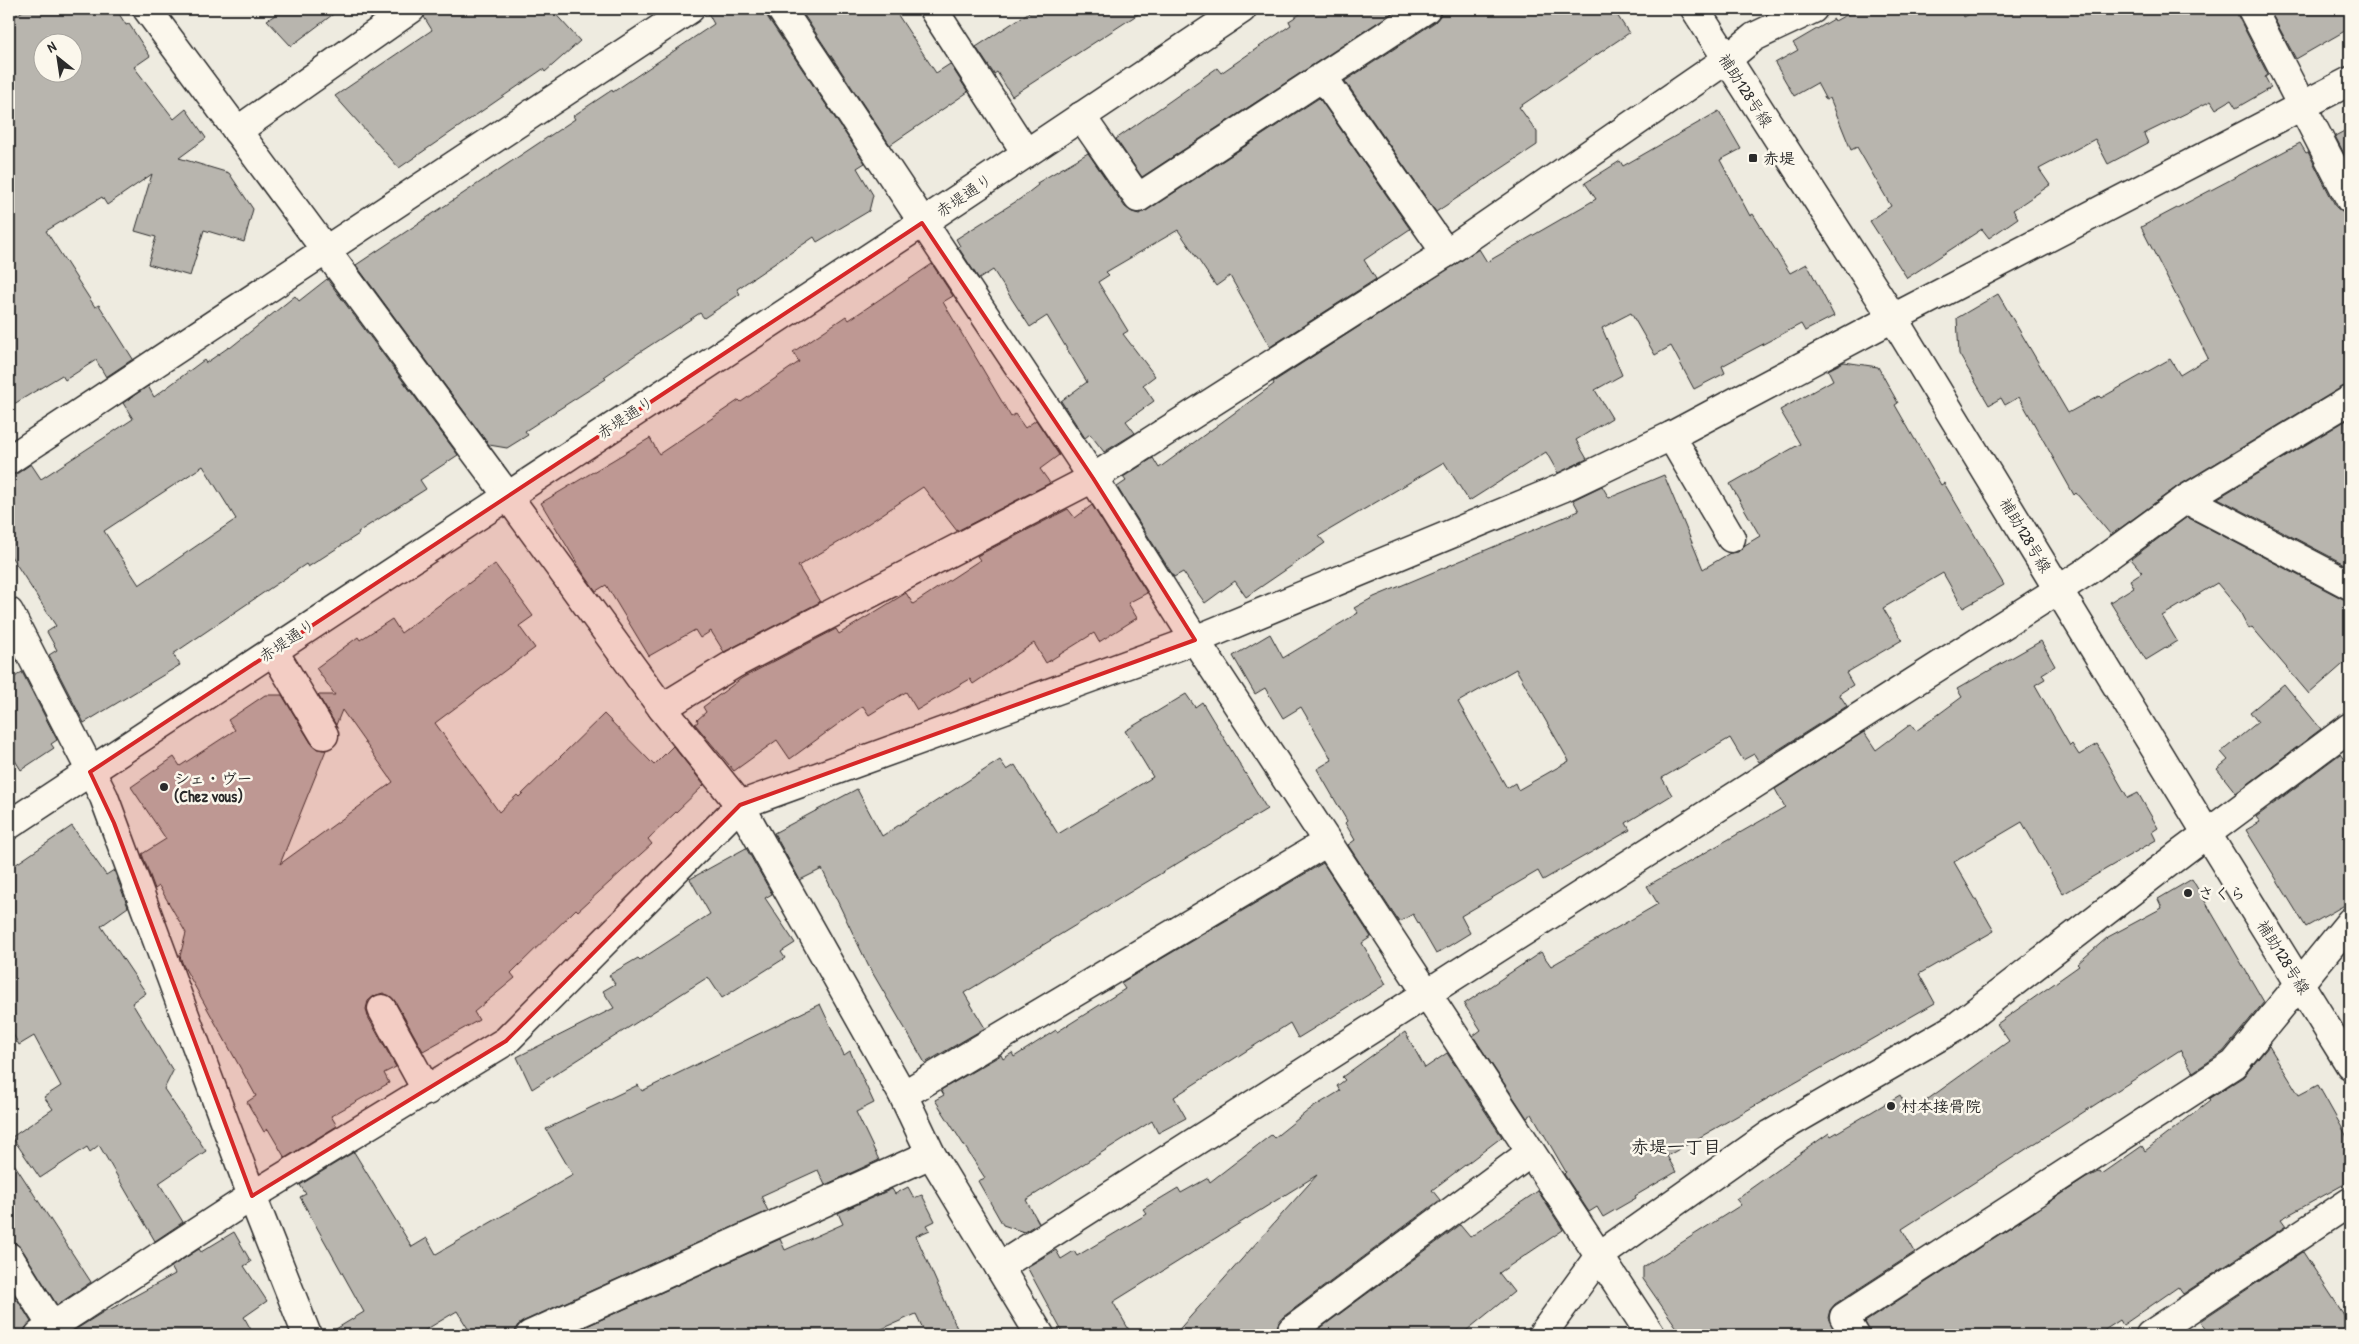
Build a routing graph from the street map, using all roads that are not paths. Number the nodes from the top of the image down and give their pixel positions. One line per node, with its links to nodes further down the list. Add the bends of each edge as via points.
1 (146, 9): 16 (street)
2 (411, 9): 16 (street)
3 (690, 9): 20 (street)
4 (781, 9): 19 (street)
5 (933, 9): 17 (street)
6 (1242, 9): 15 (street, 赤堤通り)
7 (1426, 9): 12 (street)
8 (1695, 9): 11 (street, 補助128号線)
9 (1813, 9): 11 (street, via 1754,37)
10 (2252, 9): 14 (street)
11 (1726, 60): 21 (street); 22 (street, 補助128号線)
12 (1323, 77): 15 (street, via 1138,198); 21 (street)
13 (2350, 81): 14 (street)
14 (2303, 106): 18 (street); 22 (street)
15 (1081, 116): 17 (street, 赤堤通り)
16 (237, 131): 20 (street)
17 (1026, 153): 19 (street, 赤堤通り)
18 (2350, 199)
19 (922, 223): 26 (street); 27 (street, 赤堤通り)
20 (326, 251): 25 (street); 27 (street)
21 (1446, 254): 26 (street)
22 (1893, 318): 24 (street); 31 (street, 補助128号線)
23 (2350, 400): 28 (street)
24 (1672, 436): 29 (street); 33 (street, via 1562,488)
25 (9, 460)
26 (1093, 478): 33 (street); 35 (street, via 734,664)
27 (507, 495): 34 (street, 赤堤通り); 35 (street)
28 (2186, 499): 30 (street); 31 (street)
29 (1731, 538)
30 (2350, 585)
31 (2059, 590): 41 (street, 補助128号線); 45 (street)
32 (9, 612): 38 (street)
33 (1195, 640): 39 (street); 42 (street)
34 (273, 650): 37 (street); 38 (street, 赤堤通り)
35 (662, 708): 39 (street)
36 (2350, 727): 41 (street)
37 (324, 735)
38 (90, 772): 40 (street, 赤堤通り); 52 (street, via 114,823)
39 (740, 805): 48 (street, via 506,1041); 49 (street)
40 (9, 825)
41 (2207, 834): 44 (street, 補助128号線); 54 (street, via 1956,1027 1771,1134)
42 (1328, 842): 45 (street); 49 (street)
43 (2350, 922): 44 (street)
44 (2300, 982): 47 (street, 補助128号線); 64 (street, via 2234,1064 1844,1318)
45 (1426, 994): 50 (street); 56 (street)
46 (382, 1009): 48 (street)
47 (2350, 1065)
48 (427, 1090): 52 (street)
49 (903, 1095): 51 (street)
50 (1530, 1153): 54 (street); 57 (street)
51 (931, 1154): 56 (street); 60 (street)
52 (252, 1196): 58 (street); 59 (street)
53 (2350, 1202): 65 (street)
54 (1599, 1256): 62 (street); 63 (street)
55 (9, 1257): 58 (street)
56 (999, 1267): 61 (street)
57 (1292, 1330)
58 (46, 1331)
59 (307, 1335)
60 (530, 1335)
61 (1040, 1335)
62 (1542, 1335)
63 (1651, 1335)
64 (1855, 1335)
65 (2150, 1335)

